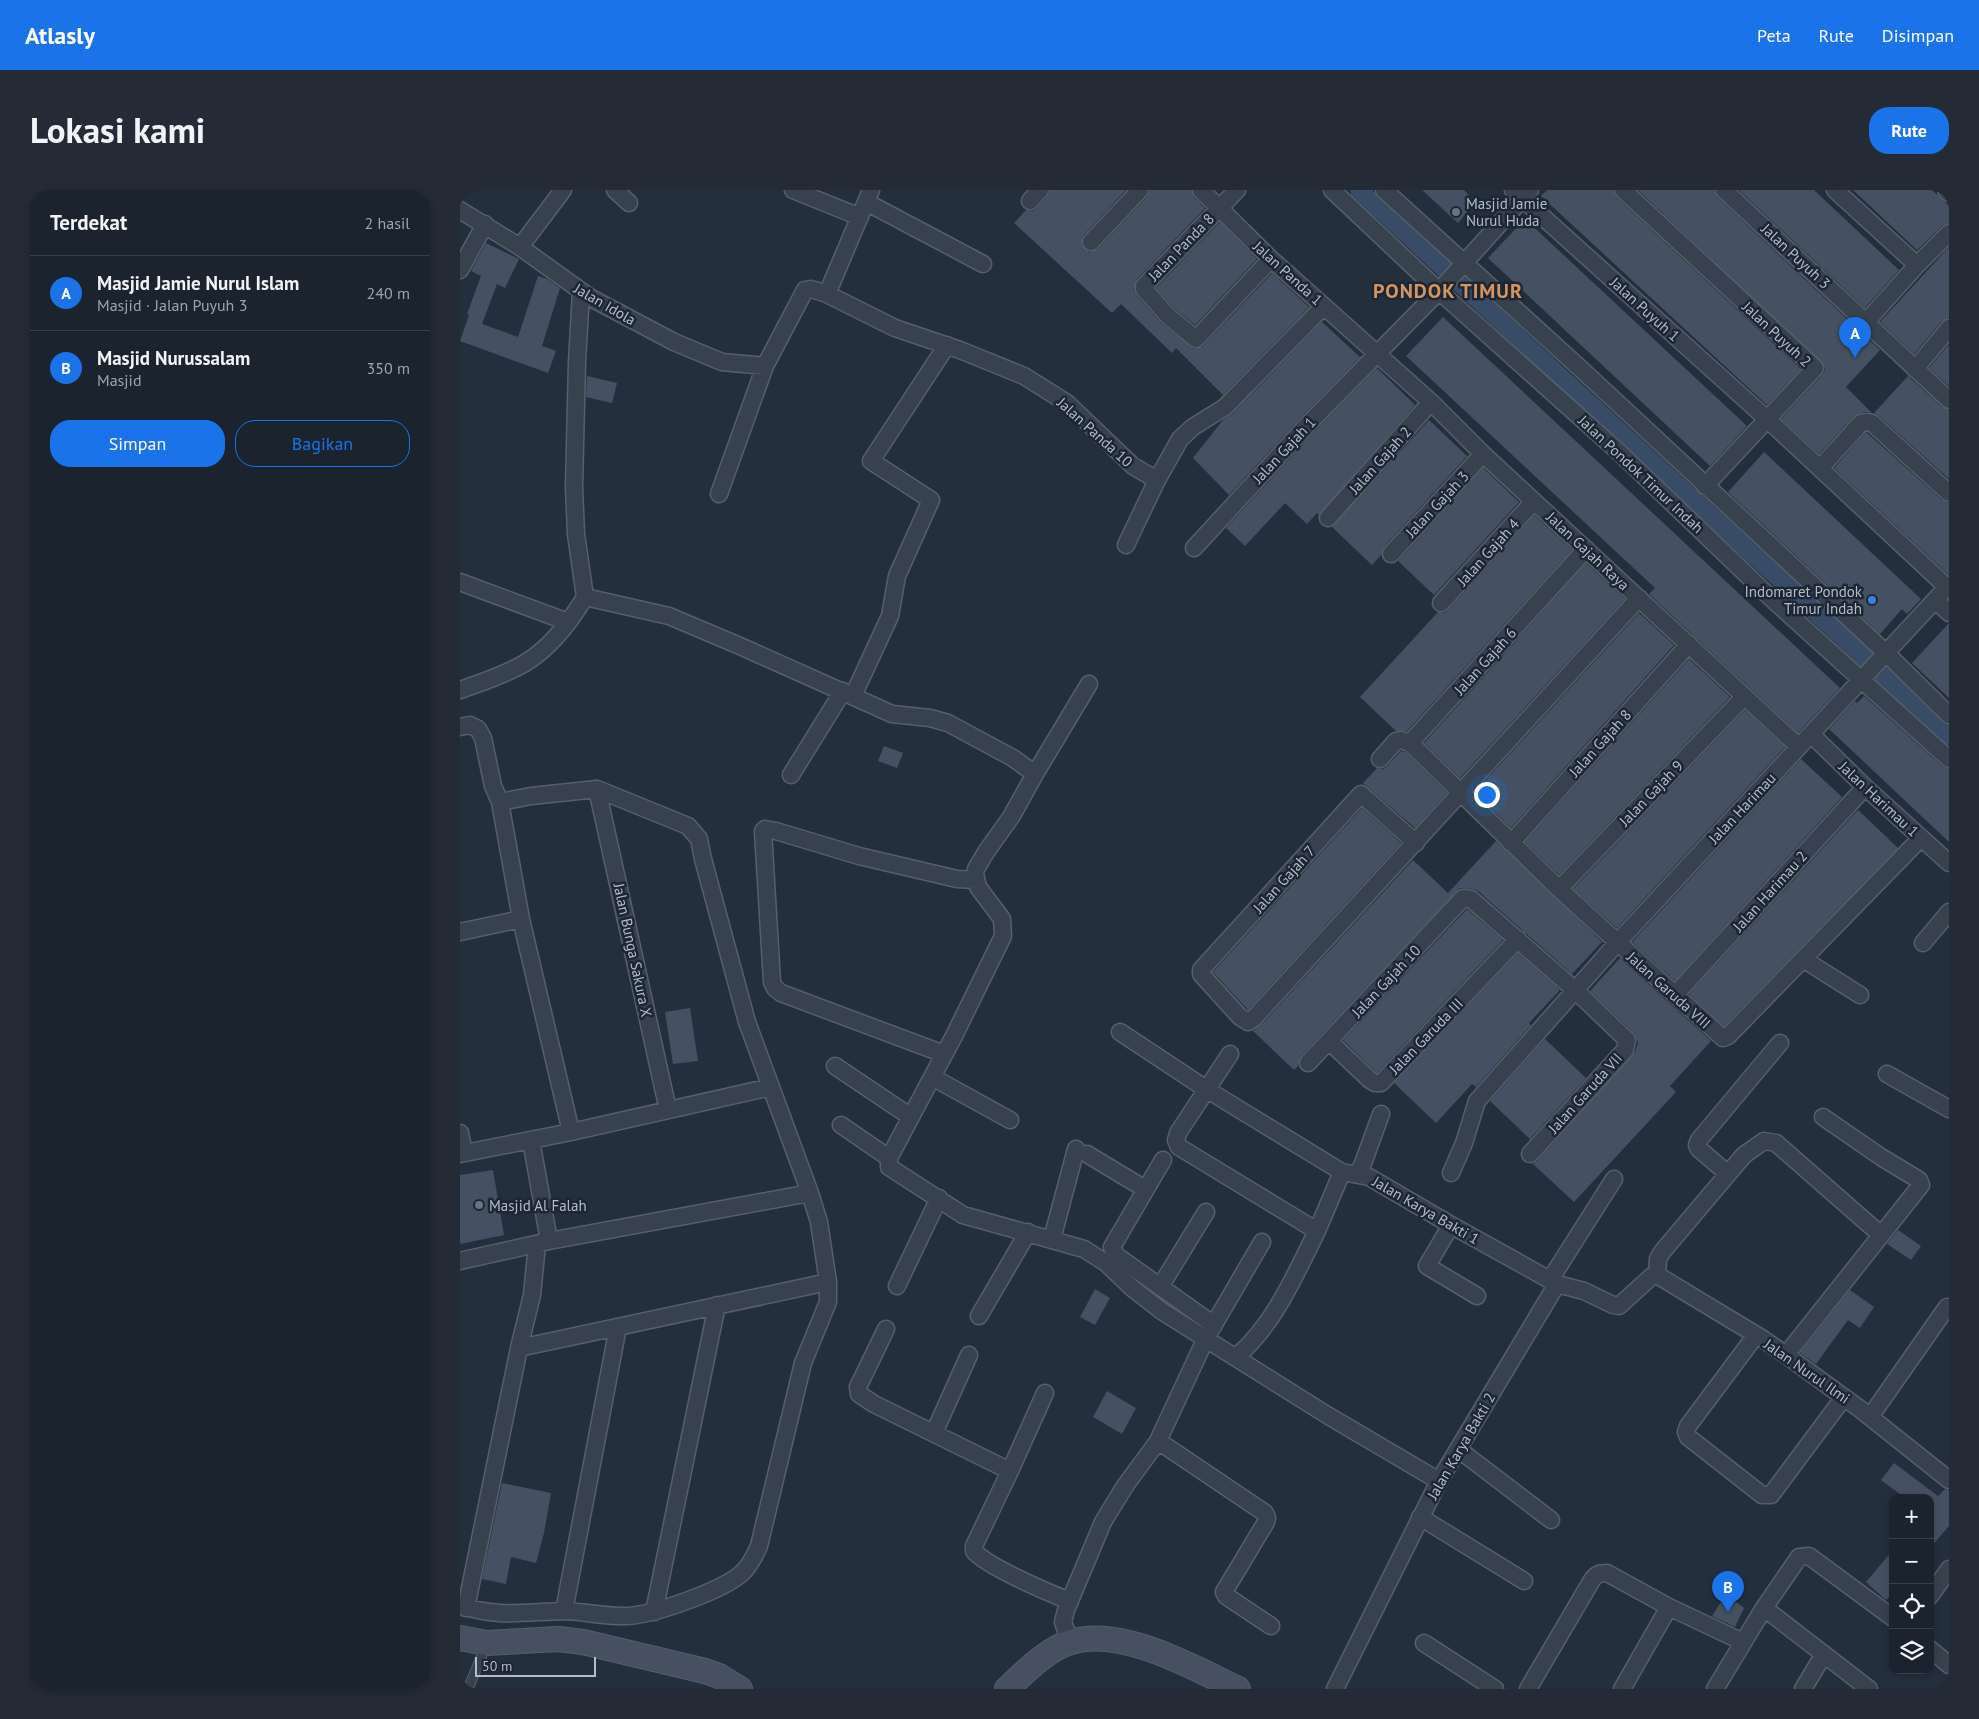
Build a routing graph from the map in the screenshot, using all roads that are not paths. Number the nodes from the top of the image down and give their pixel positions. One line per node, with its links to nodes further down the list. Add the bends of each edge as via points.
1 (563, 190): 22 (street)
2 (615, 190): 15 (street)
3 (793, 190): 16 (street)
4 (1140, 190): 21 (street)
5 (1201, 190): 17 (street, Jalan Panda 1)
6 (1238, 190): 17 (street, Jalan Panda 8)
7 (1332, 190): 28 (street, Jalan Pondok Timur Indah)
8 (1384, 190): 26 (street)
9 (1623, 190): 40 (street, Jalan Puyuh 2, via 1815,368)
10 (1724, 190): 32 (street, Jalan Puyuh 3)
11 (1835, 190): 25 (street)
12 (1946, 190): 14 (street)
13 (1522, 193): 26 (street, Jalan Gajah 1); 40 (street, Jalan Puyuh 1)
14 (1949, 193)
15 (628, 203)
16 (866, 203): 24 (street); 30 (street)
17 (1219, 207): 23 (street, Jalan Panda 1); 23 (street, Jalan Panda 8, via 1144,288 1168,316 1196,339)
18 (460, 210): 19 (street, Jalan Idola)
19 (485, 224): 22 (street, Jalan Idola); 27 (street)
20 (1949, 233): 25 (street)
21 (1091, 242)
22 (520, 247): 29 (street, Jalan Idola)
23 (1271, 259): 31 (street, Jalan Panda 1)
24 (983, 264)
25 (1917, 265): 32 (street)
26 (1460, 267): 28 (street, Jalan Gajah 1); 44 (street, via 1581,369)
27 (460, 270)
28 (1442, 289): 35 (street, Jalan Gajah 1); 63 (street, Jalan Pondok Timur Indah, via 1772,599)
29 (581, 292): 36 (street, Jalan Idola, via 674,342 722,362); 55 (street, via 574,487 576,534)
30 (827, 294): 34 (street, Jalan Panda 10, via 895,328); 36 (street, Jalan Panda 10, via 811,289 803,291)
31 (1324, 306): 35 (street, Jalan Panda 1); 43 (street, via 1225,407 1192,427 1180,439)
32 (1867, 321): 37 (street, Jalan Puyuh 3)
33 (1949, 328): 37 (street)
34 (947, 345): 43 (street, Jalan Panda 10, via 1024,376 1066,403 1133,466); 66 (street, via 871,461 931,500 897,576 890,616)
35 (1377, 354): 39 (street, Jalan Gajah Raya); 50 (street, Jalan Gajah 1)
36 (765, 366): 46 (street)
37 (1915, 369): 38 (street, Jalan Puyuh 3)
38 (1949, 400)
39 (1431, 402): 41 (street, Jalan Gajah Raya); 48 (street, Jalan Gajah 2)
40 (1767, 419): 42 (street, Jalan Puyuh 1); 44 (street, Jalan Puyuh 2)
41 (1483, 454): 47 (street, Jalan Gajah Raya); 52 (street, Jalan Gajah 3)
42 (1820, 468): 45 (street, via 1861,423 1867,422 1872,423); 54 (street, Jalan Puyuh 1)
43 (1157, 480): 49 (street)
44 (1705, 486): 62 (street)
45 (1949, 493)
46 (719, 494)
47 (1534, 501): 51 (street, Jalan Gajah Raya); 58 (street, Jalan Gajah 4)
48 (1328, 518)
49 (1126, 545)
50 (1194, 548)
51 (1586, 549): 56 (street, Jalan Gajah Raya); 71 (street, Jalan Gajah 6)
52 (1391, 554)
53 (460, 582): 60 (street)
54 (1948, 586): 57 (street, Jalan Harimau)
55 (585, 597): 60 (street); 66 (street, via 668,616)
56 (1639, 598): 61 (street, Jalan Gajah Raya); 79 (street)
57 (1935, 600): 59 (street); 62 (street, Jalan Harimau)
58 (1441, 603)
59 (1949, 613)
60 (568, 622): 65 (street, via 524,663)
61 (1688, 644): 67 (street, Jalan Gajah Raya); 82 (street, Jalan Gajah 8)
62 (1884, 656): 63 (street, Jalan Harimau); 68 (street)
63 (1864, 677): 70 (street, Jalan Harimau); 74 (street, Jalan Pondok Timur Indah)
64 (1089, 684): 75 (street)
65 (460, 690)
66 (848, 694): 75 (street, via 892,714 948,722); 76 (street)
67 (1744, 697): 72 (street, Jalan Gajah Raya); 86 (street, Jalan Gajah 9)
68 (1949, 715)
69 (460, 727): 80 (street, via 470,725 478,729 483,738 493,786)
70 (1811, 734): 72 (street, Jalan Harimau); 77 (street, Jalan Harimau 1)
71 (1410, 743): 73 (street, via 1396,741); 79 (street, Jalan Garuda VIII)
72 (1798, 747): 91 (street, Jalan Harimau)
73 (1380, 759)
74 (1949, 760)
75 (1035, 774): 85 (street, via 976,869)
76 (792, 775)
77 (1864, 787): 81 (street, Jalan Harimau 1); 95 (street, Jalan Harimau 2)
78 (597, 789): 80 (street); 106 (street, via 688,826 699,839 747,1022); 109 (street, Jalan Bunga Sakura X)
79 (1460, 792): 82 (street, Jalan Garuda VIII); 83 (street)
80 (500, 802): 88 (street)
81 (1921, 838): 84 (street, Jalan Harimau 1); 93 (street)
82 (1511, 843): 86 (street, Jalan Garuda VIII)
83 (1416, 844): 83 (street, Jalan Gajah 7, via 1361,794 1206,964 1201,974 1240,1017 1251,1021)
84 (1949, 863)
85 (976, 880): 100 (street, via 1002,919 1003,936); 100 (street, via 953,878 859,856 776,831 762,831 774,988)
86 (1559, 888): 91 (street, Jalan Garuda VIII)
87 (1949, 912): 92 (street)
88 (521, 919): 89 (street); 115 (street)
89 (460, 932)
90 (1518, 939): 94 (street); 98 (street, Jalan Gajah 10, via 1471,899 1463,898); 98 (street, Jalan Garuda III, via 1381,1083 1370,1080)
91 (1618, 943): 94 (street, Jalan Harimau); 95 (street, Jalan Garuda VIII)
92 (1923, 943)
93 (1803, 959): 95 (street, Jalan Garuda VIII, via 1728,1036 1721,1037); 96 (street)
94 (1575, 990): 119 (street, Jalan Garuda VII, via 1628,1043); 123 (street, Jalan Harimau, via 1476,1101)
95 (1676, 994)
96 (1860, 995)
97 (1120, 1032): 107 (street, Jalan Karya Bakti 1)
98 (1329, 1042): 102 (street, Jalan Gajah 10)
99 (1780, 1043): 124 (street, via 1697,1145)
100 (944, 1054): 105 (street)
101 (1230, 1054): 107 (street)
102 (1308, 1063)
103 (835, 1066): 111 (street)
104 (1887, 1074): 108 (street)
105 (932, 1078): 111 (street); 113 (street)
106 (771, 1087): 109 (street); 127 (street)
107 (1206, 1089): 122 (street, Jalan Karya Bakti 1); 132 (street, via 1178,1133 1179,1147)
108 (1949, 1109)
109 (668, 1110): 115 (street)
110 (1381, 1114): 122 (street, via 1362,1166)
111 (911, 1117): 120 (street)
112 (1823, 1117): 133 (street, via 1921,1182)
113 (1010, 1120)
114 (841, 1124): 120 (street)
115 (571, 1132): 117 (street)
116 (460, 1133): 118 (street)
117 (532, 1140): 118 (street); 135 (street)
118 (462, 1153)
119 (1530, 1154)
120 (889, 1158): 128 (street, via 891,1170)
121 (1163, 1160): 126 (street)
122 (1350, 1173): 130 (street, Jalan Karya Bakti 1, via 1382,1183); 132 (street)
123 (1451, 1173)
124 (1728, 1174): 133 (street, via 1744,1154 1760,1142 1772,1141); 138 (street, via 1659,1255)
125 (1614, 1178): 140 (street, Jalan Karya Bakti 2)
126 (1145, 1189): 134 (street, via 1082,1152); 142 (street, via 1112,1247 1117,1256)
127 (810, 1192): 135 (street); 139 (street, via 819,1222)
128 (938, 1198): 131 (street, via 963,1215); 141 (street)
129 (1206, 1212): 142 (street)
130 (1451, 1225): 140 (street, Jalan Karya Bakti 1); 143 (street, via 1427,1266)
131 (1028, 1232): 134 (street); 146 (street)
132 (1317, 1232): 154 (street, via 1266,1324)
133 (1881, 1235): 153 (street)
134 (1052, 1239): 149 (street, via 1096,1256 1163,1312)
135 (543, 1242): 137 (street); 151 (street)
136 (1262, 1242): 149 (street)
137 (460, 1262)
138 (1657, 1275): 140 (street, Jalan Karya Bakti 1, via 1619,1306); 150 (street, Jalan Nurul Ilmi)
139 (828, 1282): 144 (street); 174 (street, via 828,1302 803,1363 755,1554 744,1572 735,1579)
140 (1553, 1282): 160 (street, Jalan Karya Bakti 2)
141 (897, 1286)
142 (1160, 1287): 149 (street)
143 (1477, 1296)
144 (717, 1305): 147 (street); 174 (street)
145 (1947, 1307): 157 (street)
146 (979, 1316)
147 (618, 1327): 151 (street); 173 (street)
148 (886, 1329): 158 (street, via 858,1393)
149 (1210, 1332): 154 (street); 159 (street)
150 (1756, 1335): 153 (street, Jalan Nurul Ilmi); 156 (street, via 1686,1432 1688,1437 1762,1495 1771,1495)
151 (518, 1348): 170 (street)
152 (969, 1355): 158 (street)
153 (1786, 1355): 156 (street, Jalan Nurul Ilmi)
154 (1236, 1357): 163 (street)
155 (1045, 1392): 161 (street)
156 (1844, 1397): 157 (street, Jalan Nurul Ilmi)
157 (1870, 1417): 162 (street, Jalan Nurul Ilmi)
158 (934, 1433): 161 (street)
159 (1158, 1441): 169 (street, via 1103,1522); 176 (street, via 1265,1513 1266,1522 1224,1592)
160 (1458, 1449): 163 (street, Jalan Karya Bakti 2); 165 (street)
161 (1010, 1470): 169 (street, via 974,1551 983,1559)
162 (1949, 1480)
163 (1439, 1481): 164 (street, Jalan Karya Bakti 2)
164 (1420, 1517): 167 (street); 189 (street, Jalan Karya Bakti 2)
165 (1551, 1520)
166 (1949, 1569): 168 (street)
167 (1524, 1581)
168 (1934, 1590)
169 (1070, 1601): 178 (street, via 1063,1622)
170 (463, 1606): 173 (street, via 483,1613)
171 (1669, 1607): 179 (street); 191 (street, via 1608,1573 1597,1574); 192 (street)
172 (1764, 1608): 175 (street, via 1795,1560 1805,1556); 179 (street); 183 (street)
173 (564, 1611): 174 (street, via 624,1616)
174 (654, 1612)
175 (1889, 1615)
176 (1270, 1626)
177 (460, 1638): 180 (main road)
178 (1070, 1642): 185 (main road, via 1053,1651); 188 (main road, via 1091,1638 1141,1646)
179 (1743, 1642): 193 (street)
180 (487, 1643): 186 (lane); 187 (main road, via 558,1639 583,1642 705,1671)
181 (1424, 1643): 190 (street)
182 (1934, 1652): 184 (street)
183 (1824, 1654): 194 (street); 195 (street)
184 (1949, 1665)
185 (1018, 1686)
186 (468, 1689)
187 (740, 1689)
188 (1238, 1689)
189 (1335, 1689)
190 (1495, 1689)
191 (1528, 1689)
192 (1622, 1689)
193 (1715, 1689)
194 (1803, 1689)
195 (1869, 1689)

